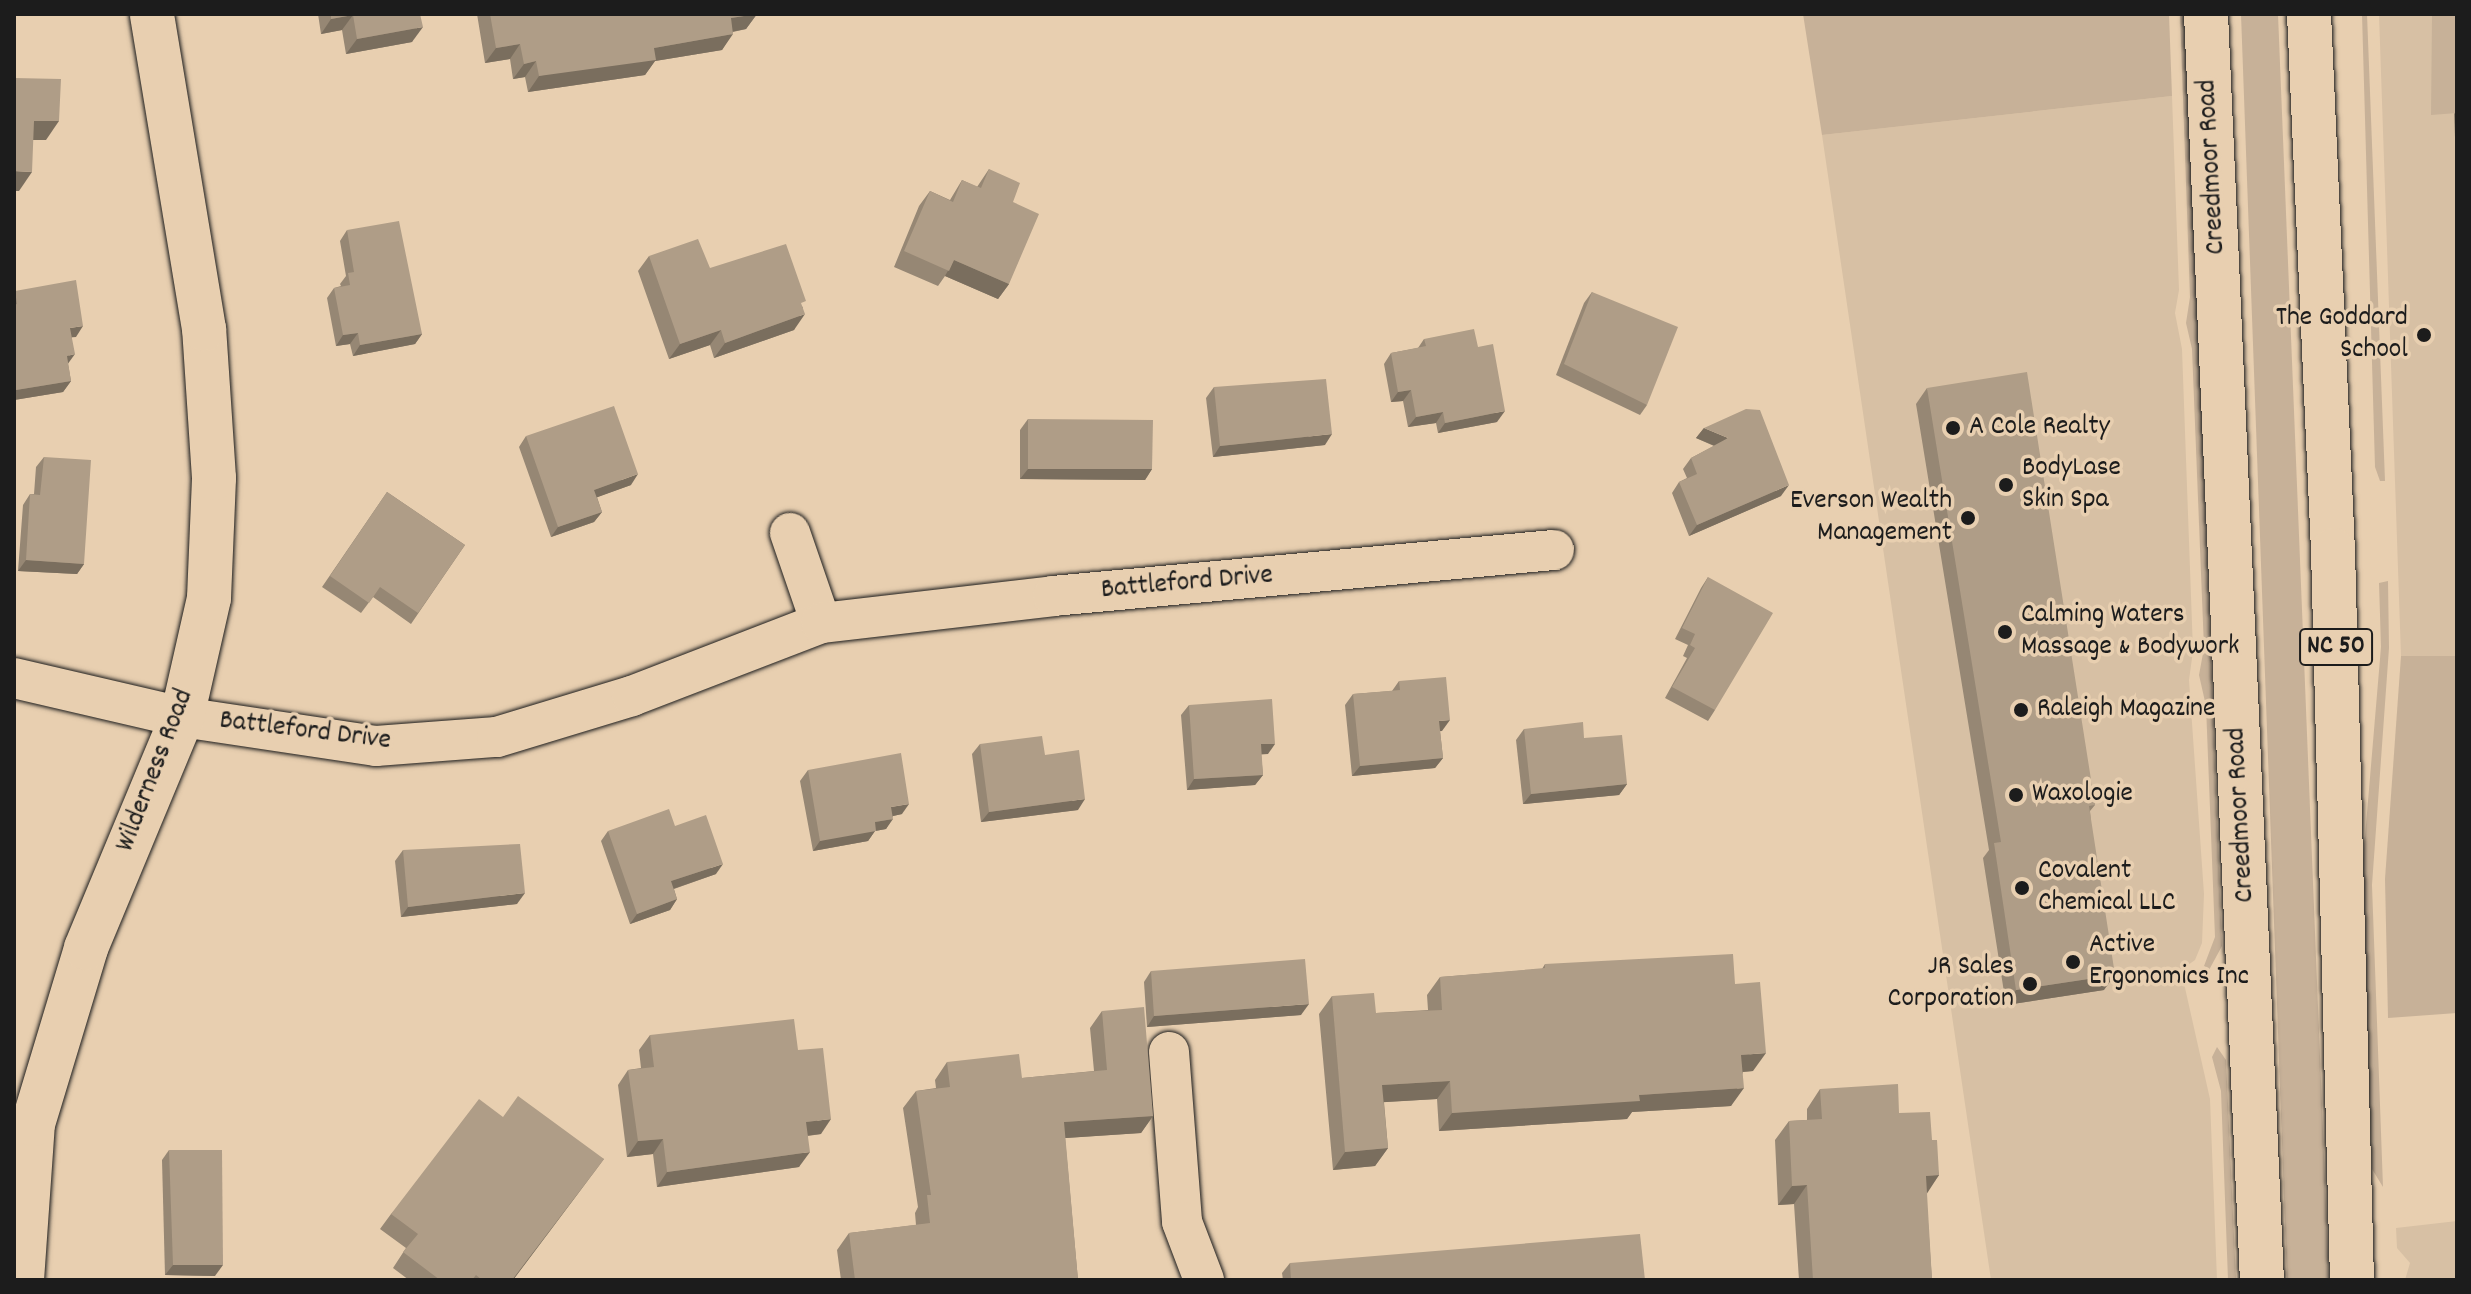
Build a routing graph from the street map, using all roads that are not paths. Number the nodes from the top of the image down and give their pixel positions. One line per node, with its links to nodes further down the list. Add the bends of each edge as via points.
1 (152, 14): 8 (main road, Wilderness Road, via 204,329 214,478 209,598)
2 (2206, 14): 12 (main road, Creedmoor Road)
3 (2309, 14): 13 (main road, NC 50, via 2333,550)
4 (790, 533): 6 (street)
5 (1554, 550): 6 (street, Battleford Drive)
6 (821, 623): 8 (street, Battleford Drive, via 632,696 497,737 376,746)
7 (14, 678): 8 (street, Battleford Drive)
8 (182, 717): 10 (main road, Wilderness Road, via 86,948 33,1124)
9 (1169, 1052): 11 (street, via 1182,1222)
10 (22, 1280)
11 (1204, 1280)
12 (2262, 1280)
13 (2352, 1280)

